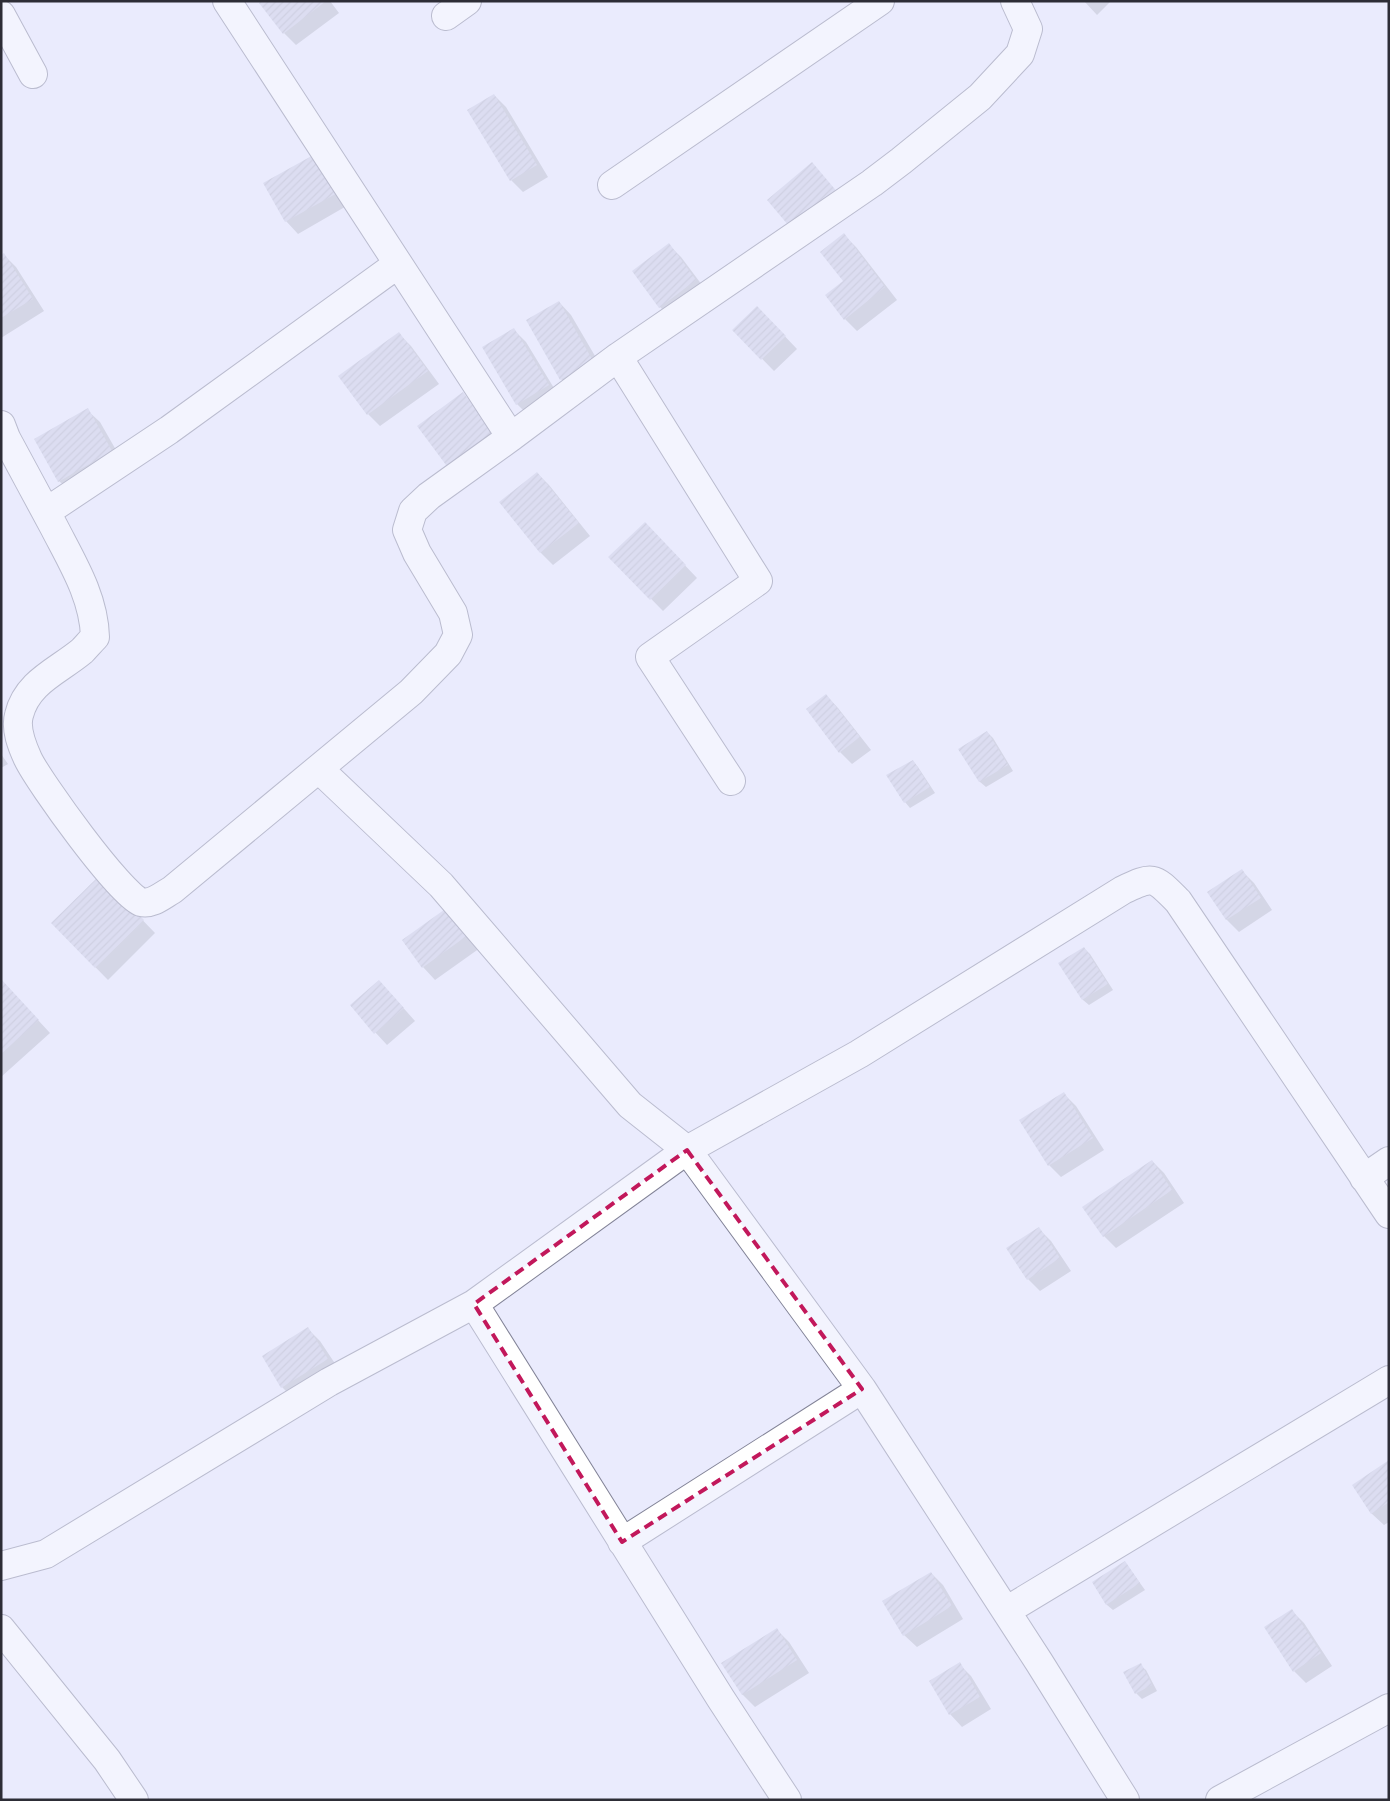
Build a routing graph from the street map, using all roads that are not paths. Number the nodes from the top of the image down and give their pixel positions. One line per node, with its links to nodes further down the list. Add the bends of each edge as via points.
1 (227, 1): 7 (street)
2 (880, 1): 6 (street)
3 (1016, 1): 8 (street, via 1028,29 1020,54 980,97 872,184)
4 (1, 15): 5 (street)
5 (32, 74)
6 (612, 185)
7 (398, 264): 10 (street); 11 (street, via 170,430)
8 (618, 357): 10 (street); 13 (street, via 758,581 650,657)
9 (1, 425): 11 (street)
10 (511, 437): 12 (street, via 429,496 413,511 407,530 417,553 454,612 458,635 448,654 411,692)
11 (46, 512): 12 (street, via 80,576 91,609 95,638 26,696 18,716 19,733 38,776 97,857 131,896 146,903 172,890)
12 (319, 769): 14 (street, via 441,885 630,1105)
13 (731, 781)
14 (687, 1150): 16 (street, via 859,1054 1123,890 1144,880 1153,880 1178,901); 18 (street); 20 (street)
15 (1389, 1161): 16 (street)
16 (1364, 1178): 17 (street)
17 (1389, 1214)
18 (474, 1304): 21 (street); 22 (street, via 329,1382 46,1554)
19 (1389, 1380): 23 (street)
20 (862, 1389): 21 (street); 23 (street)
21 (622, 1542): 27 (street)
22 (1, 1566)
23 (1006, 1610): 28 (street)
24 (1, 1629): 26 (street, via 107,1760)
25 (1389, 1708): 29 (street)
26 (134, 1800)
27 (786, 1800)
28 (1125, 1800)
29 (1220, 1800)

